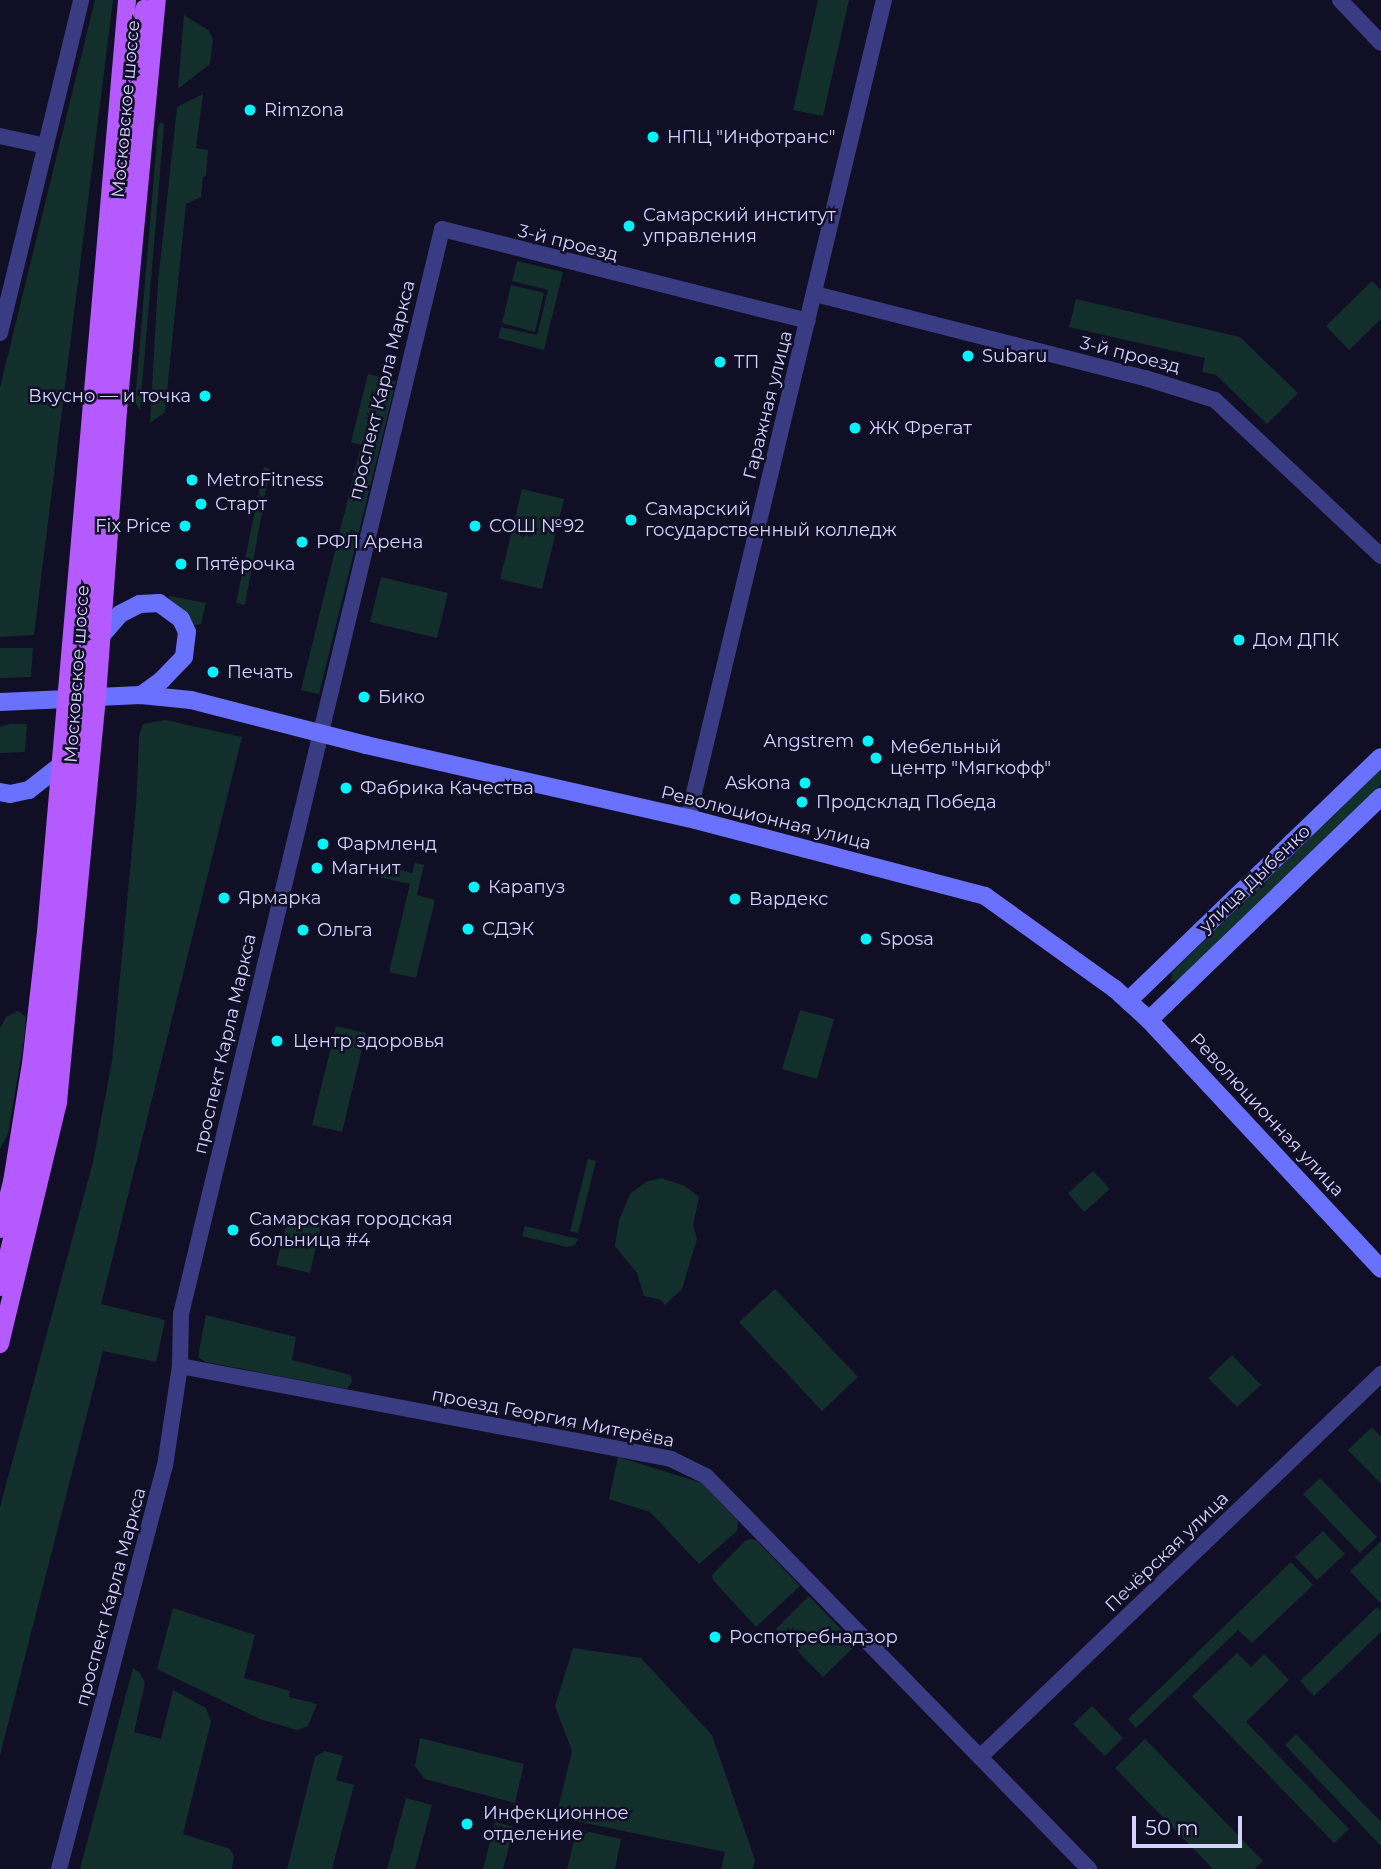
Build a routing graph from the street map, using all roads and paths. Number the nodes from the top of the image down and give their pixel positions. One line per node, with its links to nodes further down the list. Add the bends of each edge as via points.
1 (80, 0): 9 (street)
2 (127, 0): 18 (main road, Московское шоссе)
3 (145, 0): 16 (main road, Московское шоссе)
4 (157, 0): 15 (main road, Московское шоссе)
5 (884, 0): 11 (street, Гаражная улица)
6 (1340, 0): 7 (street)
7 (1381, 43)
8 (0, 136): 9 (street)
9 (46, 146): 13 (street)
10 (442, 229): 12 (street, 3-й проезд); 21 (street, проспект Карла Маркса)
11 (815, 294): 12 (street, Гаражная улица); 14 (street, 3-й проезд, via 1145,377 1215,400)
12 (808, 321): 27 (street, Гаражная улица)
13 (0, 333)
14 (1381, 556)
15 (101, 636): 16 (main road); 17 (main road, via 120,614 140,604 159,603 181,619 187,632 184,657); 18 (main road, Московское шоссе)
16 (88, 652): 18 (main road, Московское шоссе)
17 (141, 695): 18 (main road, Революционная улица); 21 (main road, Революционная улица, via 191,700)
18 (83, 698): 19 (main road, Революционная улица); 22 (main road, Московское шоссе); 24 (main road, Московское шоссе); 33 (main road, Московское шоссе, via 58,1102)
19 (9, 702): 20 (main road)
20 (0, 713)
21 (318, 732): 27 (main road, Революционная улица); 34 (street, проспект Карла Маркса, via 181,1314)
22 (79, 746): 24 (main road); 32 (main road, Московское шоссе, via 48,1064 35,1148)
23 (1381, 757): 28 (main road, улица Дыбенко)
24 (61, 765): 25 (main road, via 29,790); 30 (main road, Московское шоссе, via 31,1064)
25 (0, 792)
26 (1381, 797): 29 (main road, улица Дыбенко)
27 (688, 818): 28 (main road, Революционная улица, via 985,896)
28 (1128, 1001): 29 (main road, Революционная улица)
29 (1149, 1020): 31 (main road, Революционная улица)
30 (0, 1228)
31 (1381, 1269)
32 (0, 1287)
33 (0, 1344)
34 (180, 1366): 36 (street, проезд Георгия Митерёва, via 659,1457 706,1476); 37 (street, проспект Карла Маркса, via 165,1466)
35 (1381, 1374): 36 (street, Печёрская улица)
36 (981, 1757): 38 (street, проезд Георгия Митерёва)
37 (59, 1869)
38 (1089, 1869)

